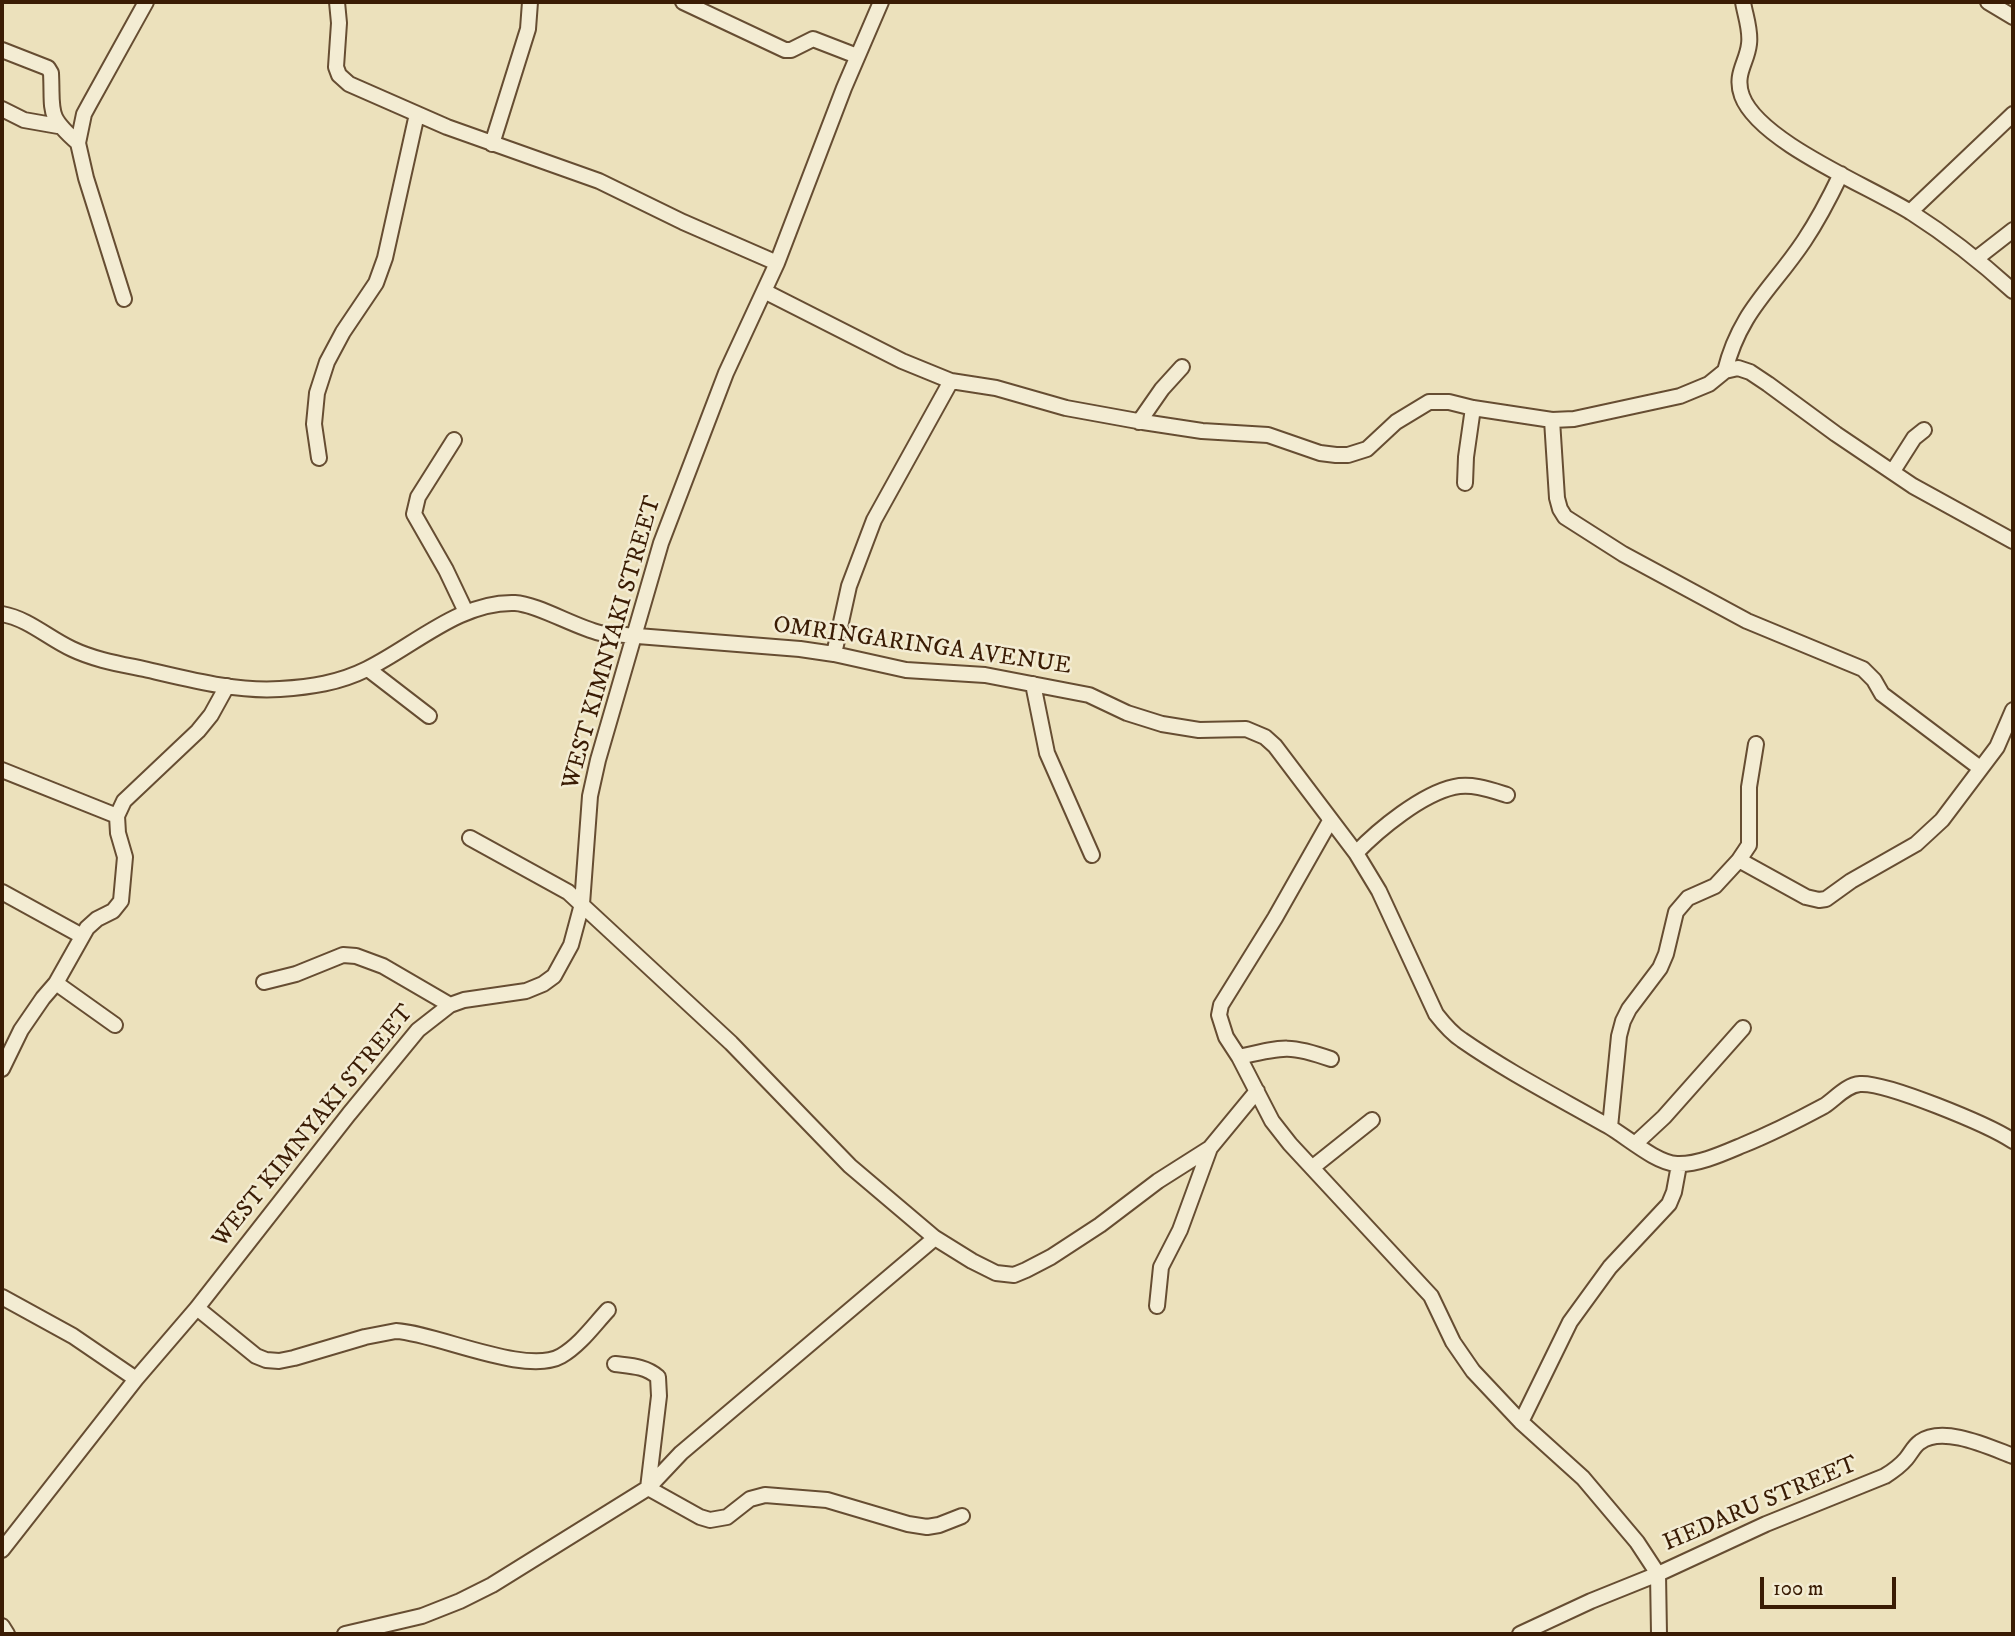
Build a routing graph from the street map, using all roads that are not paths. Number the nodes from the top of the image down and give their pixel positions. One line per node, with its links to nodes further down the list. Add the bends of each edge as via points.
1 (146, 2): 15 (street, via 84,114)
2 (337, 2): 12 (street, via 340,23 335,57 339,75)
3 (530, 2): 16 (street, via 528,29)
4 (683, 2): 10 (street, via 785,50 813,39)
5 (881, 2): 10 (street, WEST KIMNYAKI STREET)
6 (1743, 2): 17 (street, via 1749,43 1740,89 1750,111 1767,130)
7 (1988, 2): 8 (street)
8 (2013, 17)
9 (2, 50): 14 (street, via 50,70 52,109)
10 (857, 56): 21 (street, WEST KIMNYAKI STREET)
11 (2, 110): 14 (street, via 24,120)
12 (417, 114): 16 (street); 33 (street, via 386,258 376,283 327,362 317,393)
13 (2013, 114): 18 (street)
14 (58, 126): 15 (street)
15 (78, 143): 24 (street)
16 (492, 144): 21 (street, via 599,181)
17 (1841, 174): 18 (street); 26 (street, via 1803,243 1757,299 1730,349)
18 (1910, 212): 20 (street)
19 (2013, 230): 20 (street)
20 (1977, 258): 23 (street)
21 (777, 263): 22 (street, WEST KIMNYAKI STREET)
22 (764, 291): 27 (street); 39 (street, WEST KIMNYAKI STREET, via 726,373 661,543)
23 (2013, 291)
24 (124, 299)
25 (1182, 367): 30 (street)
26 (1725, 370): 29 (street, via 1709,384 1680,397); 34 (street, via 1750,372)
27 (951, 381): 30 (street); 40 (street, via 874,520 849,586)
28 (1473, 408): 29 (street); 30 (street, via 1429,402 1396,422 1367,449 1349,455 1320,453 1268,435 1202,432); 35 (street)
29 (1552, 420): 47 (street, via 1557,498 1565,517 1737,616 1863,669 1882,694)
30 (1139, 422)
31 (1924, 430): 34 (street)
32 (454, 440): 37 (street, via 418,497 414,514)
33 (318, 458)
34 (1893, 471): 36 (street, via 1938,502)
35 (1465, 483)
36 (2013, 541)
37 (466, 612): 39 (street, OMRINGARINGA AVENUE, via 517,603 582,628); 41 (street, OMRINGARINGA AVENUE)
38 (2, 614): 43 (street, OMRINGARINGA AVENUE, via 88,655)
39 (635, 636): 40 (street, OMRINGARINGA AVENUE); 57 (street, WEST KIMNYAKI STREET, via 590,796)
40 (834, 654): 42 (street, OMRINGARINGA AVENUE, via 906,670 970,673)
41 (368, 669): 43 (street, OMRINGARINGA AVENUE, via 305,687); 45 (street)
42 (1033, 684): 51 (street, OMRINGARINGA AVENUE, via 1089,695 1162,724 1255,732 1275,746); 54 (street, via 1046,752)
43 (227, 685): 50 (street, via 198,732 133,790)
44 (2013, 710): 47 (street, via 1997,747)
45 (429, 716)
46 (1756, 744): 55 (street, via 1749,786 1749,845)
47 (1980, 768): 55 (street, via 1955,806 1923,838 1826,899 1806,897)
48 (2, 770): 50 (street)
49 (1507, 795): 53 (street, via 1471,786 1442,791 1392,820)
50 (117, 816): 58 (street, via 125,858 121,901 91,923)
51 (1330, 821): 53 (street, OMRINGARINGA AVENUE); 64 (street, via 1221,1005 1221,1025)
52 (470, 838): 57 (street, via 558,884)
53 (1356, 853): 69 (street, OMRINGARINGA AVENUE, via 1446,1026 1511,1071)
54 (1092, 855)
55 (1740, 860): 69 (street, via 1714,886 1688,898 1676,912 1660,968 1623,1021)
56 (2, 892): 58 (street)
57 (582, 904): 61 (street, WEST KIMNYAKI STREET, via 571,945 554,976 526,991); 75 (street, via 731,1043 850,1166)
58 (82, 936): 60 (street)
59 (264, 982): 61 (street, via 343,956 356,956 383,966)
60 (56, 983): 62 (street); 66 (street, via 21,1030)
61 (450, 1005): 78 (street, WEST KIMNYAKI STREET, via 407,1042)
62 (115, 1025)
63 (1743, 1028): 71 (street)
64 (1239, 1057): 65 (street, via 1293,1047); 67 (street)
65 (1331, 1059)
66 (2, 1069)
67 (1257, 1091): 72 (street); 74 (street, via 1272,1121)
68 (1372, 1120): 74 (street)
69 (1610, 1127): 71 (street, OMRINGARINGA AVENUE)
70 (2013, 1140): 73 (street, via 1903,1094 1861,1083 1744,1145)
71 (1636, 1143): 73 (street, OMRINGARINGA AVENUE)
72 (1210, 1148): 75 (street, via 1051,1257 1014,1275 996,1273); 77 (street, via 1161,1267)
73 (1679, 1165): 82 (street, via 1669,1205 1610,1267 1570,1322)
74 (1313, 1167): 82 (street, via 1431,1296 1473,1371)
75 (935, 1238): 84 (street, via 681,1453)
76 (2, 1297): 81 (street, via 73,1336)
77 (1157, 1306)
78 (197, 1308): 79 (street, via 256,1356 279,1361 396,1331 474,1351 546,1361 574,1347); 81 (street, WEST KIMNYAKI STREET)
79 (608, 1310)
80 (615, 1364): 84 (street, via 648,1369 659,1380)
81 (136, 1379): 86 (street, WEST KIMNYAKI STREET)
82 (1521, 1422): 87 (street, via 1583,1478)
83 (2013, 1456): 87 (street, HEDARU STREET, via 1964,1440 1930,1436 1885,1476)
84 (648, 1488): 85 (street, via 710,1520 727,1517 756,1497 786,1495 827,1500 927,1527); 90 (street, via 534,1561 460,1601 395,1624)
85 (962, 1516)
86 (2, 1550)
87 (1658, 1574): 91 (street, HEDARU STREET); 92 (street)
88 (2, 1626): 89 (street)
89 (7, 1634)
90 (345, 1634)
91 (1520, 1634)
92 (1659, 1634)

